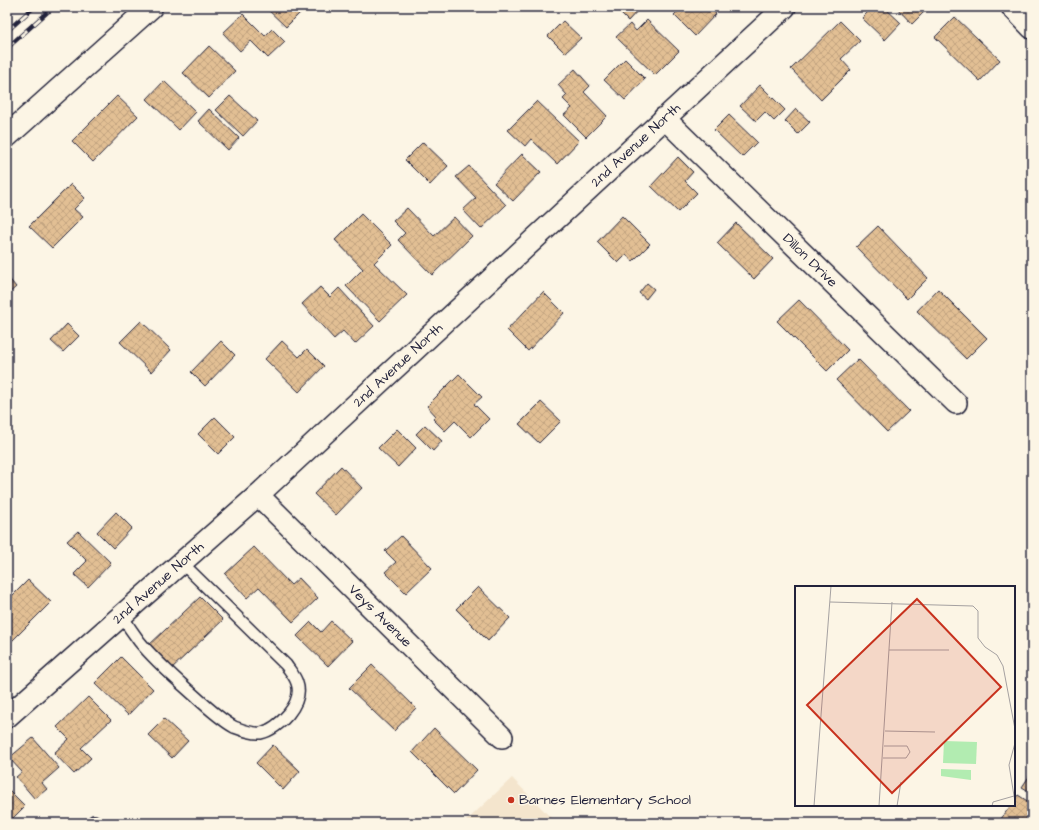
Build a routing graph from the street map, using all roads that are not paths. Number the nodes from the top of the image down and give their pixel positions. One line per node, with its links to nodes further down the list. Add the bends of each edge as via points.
1 (151, 7): 6 (street)
2 (785, 7): 5 (street, 2nd Avenue North)
3 (1012, 7): 4 (street)
4 (1032, 28)
5 (664, 118): 7 (street, Dillon Drive); 8 (street, 2nd Avenue North)
6 (7, 136)
7 (956, 403)
8 (258, 495): 9 (street, 2nd Avenue North); 12 (street, Veys Avenue)
9 (182, 563): 10 (street, 2nd Avenue North); 10 (lane, via 293,674 298,684 297,695 286,718 272,729 260,733 235,727 170,674 140,642)
10 (122, 616): 11 (street, 2nd Avenue North)
11 (7, 717)
12 (502, 738)

